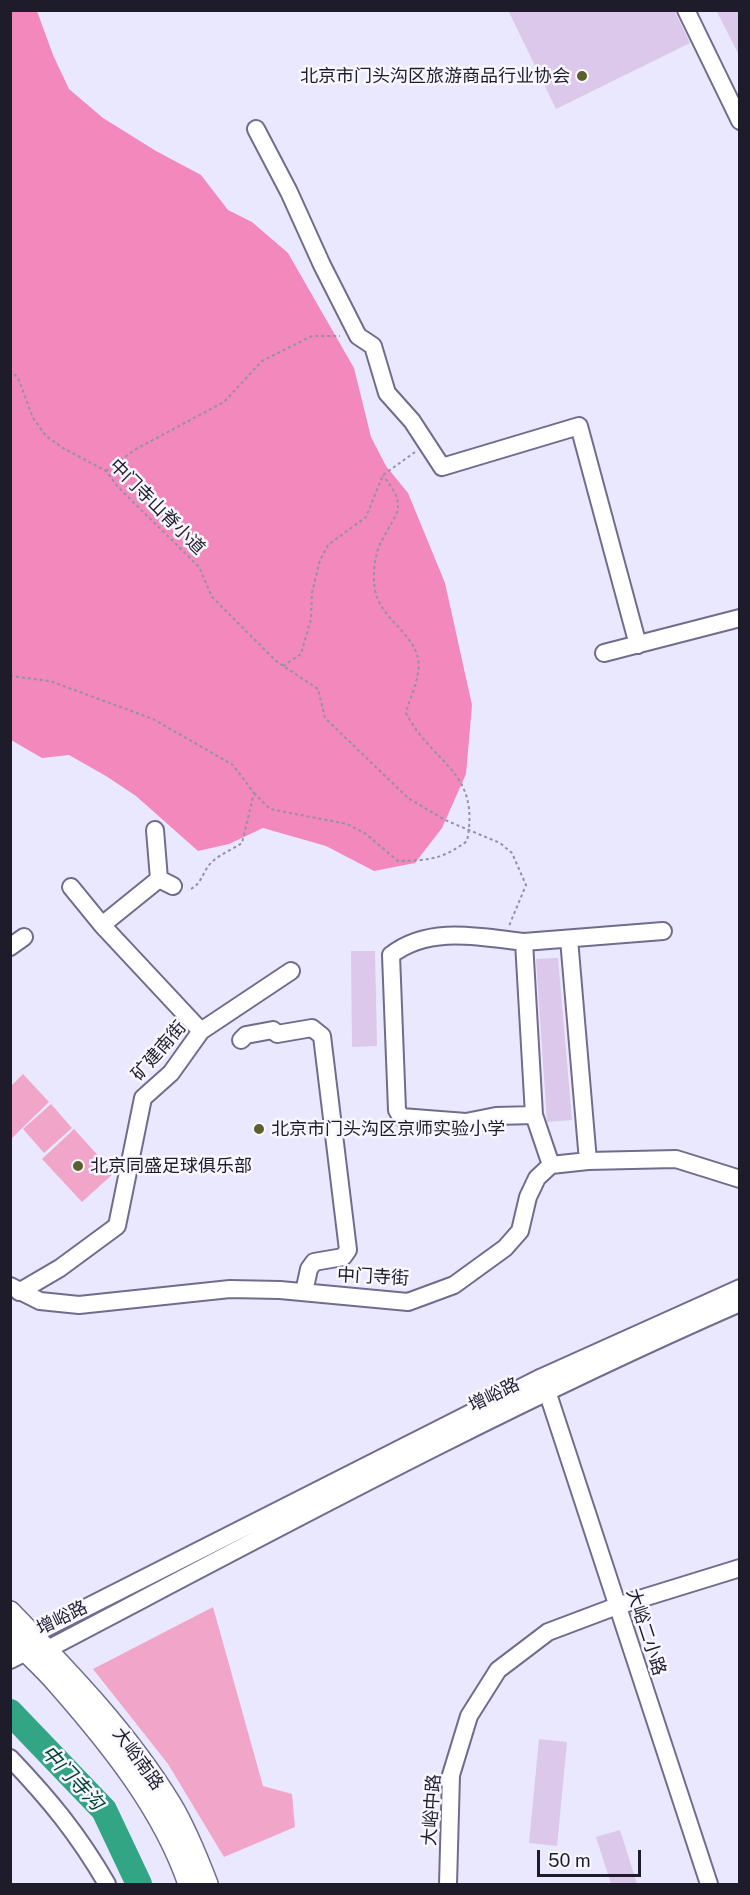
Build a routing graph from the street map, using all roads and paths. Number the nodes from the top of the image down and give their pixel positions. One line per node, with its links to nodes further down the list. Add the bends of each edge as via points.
1 (686, 10): 2 (street)
2 (740, 121)
3 (256, 129): 4 (street)
4 (358, 336): 6 (street, via 373,346 387,393 412,420); 7 (path, via 312,336 286,348 262,362 224,402 136,449)
5 (10, 370): 7 (path, 中门寺山脊小道, via 18,378 33,418 46,435)
6 (430, 448): 8 (path, via 414,453); 10 (street, via 442,466 579,426)
7 (106, 471): 12 (path, 中门寺山脊小道, via 199,567 212,597)
8 (383, 475): 12 (path, via 366,517 328,545 320,560 301,654); 16 (path, via 398,499 398,512 381,541 375,563 375,591 386,616 413,644 418,674 406,713 414,729 455,772 464,788 470,808)
9 (740, 618): 10 (street)
10 (638, 645): 11 (street)
11 (604, 653)
12 (283, 666): 16 (path, 中门寺山脊小道, via 318,689 325,718 408,798)
13 (10, 676): 14 (path, via 50,681 153,719 233,765)
14 (254, 793): 16 (path, via 270,809 347,824 366,834 398,861 433,860 453,852 467,841); 17 (path, via 242,843 210,862 194,888 180,893)
15 (155, 830): 17 (street)
16 (469, 830): 22 (path, 中门寺山脊小道, via 500,843 512,853 526,885)
17 (166, 882): 19 (street)
18 (71, 887): 19 (street)
19 (102, 926): 25 (street)
20 (663, 931): 21 (street)
21 (570, 939): 23 (street); 28 (street)
22 (505, 940): 23 (street); 27 (street, via 435,937 401,947 391,955 397,1110 401,1117 465,1122)
23 (524, 942): 27 (street)
24 (291, 971): 25 (street, 矿建南街)
25 (201, 1031): 32 (street, 矿建南街, via 171,1072 144,1098 117,1226 60,1268)
26 (241, 1040): 33 (street, via 246,1035 273,1030 277,1034 312,1028 322,1036 348,1250 343,1257 314,1262)
27 (534, 1115): 29 (street)
28 (588, 1161): 29 (street); 30 (street, via 676,1159)
29 (551, 1165): 33 (street, 中门寺街, via 537,1178 528,1197 520,1231 505,1248 454,1285 408,1302)
30 (740, 1179)
31 (740, 1288): 40 (street, 增峪路, via 542,1377)
32 (15, 1289): 33 (street, 中门寺街, via 40,1301 79,1305 230,1289)
33 (304, 1292)
34 (740, 1303): 35 (street, 增峪路)
35 (547, 1391): 37 (street, 大峪二小路); 40 (street, 增峪路)
36 (740, 1568): 37 (street, 大峪中路)
37 (617, 1606): 45 (street, 大峪中路, via 548,1632 498,1670 469,1716 452,1775); 46 (street, 大峪二小路)
38 (10, 1612): 40 (main road)
39 (10, 1635): 40 (main road)
40 (29, 1649): 43 (main road, 大峪南路, via 147,1799); 44 (main road, 大峪南路, via 79,1683 123,1736 166,1798)
41 (10, 1758): 42 (street, via 81,1840)
42 (107, 1884)
43 (189, 1884)
44 (207, 1884)
45 (448, 1884)
46 (709, 1884)

